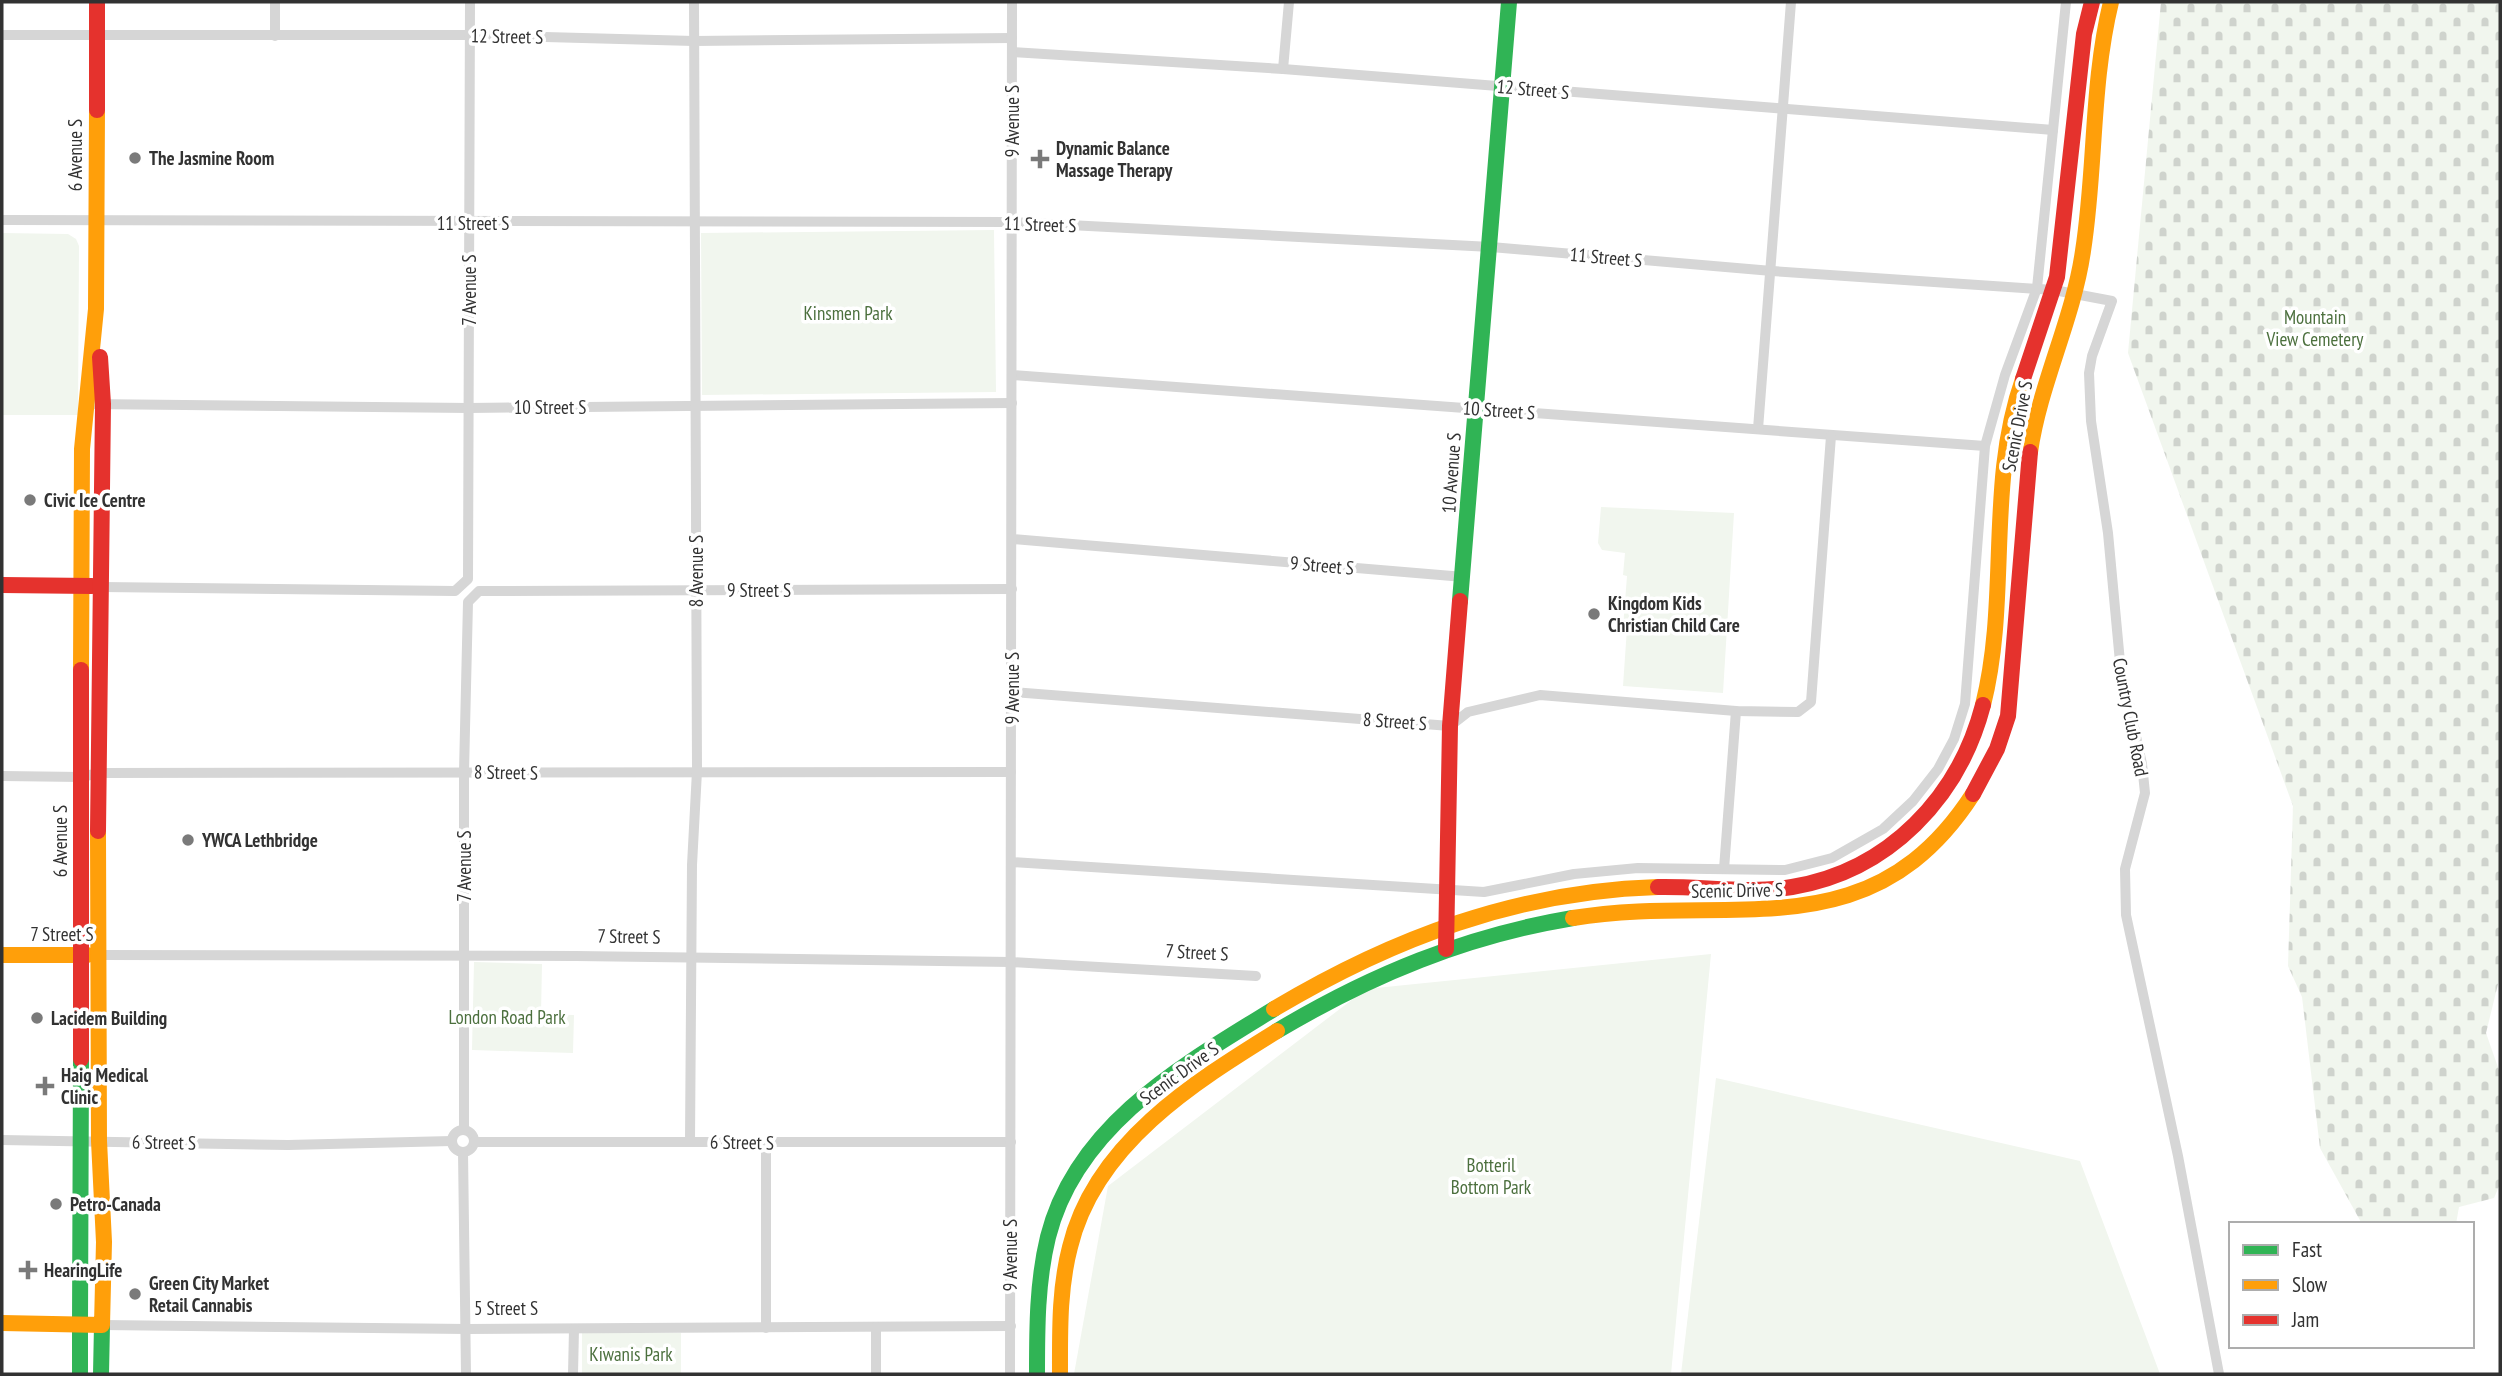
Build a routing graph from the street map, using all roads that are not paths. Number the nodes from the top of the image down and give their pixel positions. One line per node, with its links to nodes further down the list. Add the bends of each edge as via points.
1 (97, 2): 12 (main road, 6 Avenue S)
2 (275, 2): 15 (street)
3 (470, 2): 14 (street, 7 Avenue S)
4 (694, 2): 17 (street, 8 Avenue S)
5 (1012, 2): 16 (street, 9 Avenue S)
6 (1289, 2): 19 (street)
7 (1510, 2): 20 (main road, 10 Avenue S)
8 (1791, 2): 21 (street)
9 (2066, 2): 22 (street, Scenic Drive S)
10 (2092, 2): 31 (main road, Scenic Drive S, via 2084,34)
11 (2111, 2): 32 (main road, Scenic Drive S, via 2100,48)
12 (97, 34): 13 (street, 12 Street S); 15 (street, 12 Street S); 24 (main road, 6 Avenue S)
13 (2, 35)
14 (470, 35): 15 (street, 12 Street S); 17 (street, 12 Street S); 26 (street, 7 Avenue S)
15 (275, 36)
16 (1012, 38): 17 (street, 12 Street S); 18 (street, 9 Avenue S)
17 (695, 41): 27 (street, 8 Avenue S)
18 (1012, 52): 19 (street, 12 Street S); 25 (street, 9 Avenue S)
19 (1283, 69): 20 (street, 12 Street S)
20 (1503, 86): 21 (street, 12 Street S); 28 (main road, 10 Avenue S)
21 (1783, 109): 22 (street, 12 Street S); 29 (street)
22 (2053, 130): 30 (street, Scenic Drive S)
23 (2, 220): 24 (street, 11 Street S)
24 (96, 220): 26 (street, 11 Street S); 35 (main road, 6 Avenue S)
25 (1012, 222): 27 (street, 11 Street S); 28 (street, 11 Street S); 33 (street, 9 Avenue S)
26 (469, 223): 27 (street, 11 Street S); 37 (street, 7 Avenue S)
27 (695, 223): 36 (street, 8 Avenue S)
28 (1492, 247): 29 (street, 11 Street S); 38 (main road, 10 Avenue S)
29 (1772, 271): 30 (street, 11 Street S); 39 (street)
30 (2037, 288): 31 (street, 11 Street S); 41 (street, Scenic Drive S)
31 (2054, 290): 32 (street, 11 Street S); 62 (main road, Scenic Drive S, via 2025,367 2006,446 1989,691 1967,756 1928,812 1879,855 1793,887 1593,892)
32 (2075, 294): 63 (main road, Scenic Drive S, via 2032,434 2003,737 1973,793 1923,854 1890,877 1832,902 1768,913 1585,916); 97 (street, Country Club Road, via 2112,301 2089,373 2120,662 2144,793 2125,869 2126,915 2178,1156)
33 (1012, 375): 34 (street, 9 Avenue S); 38 (street, 10 Street S)
34 (1012, 403): 36 (street, 10 Street S); 42 (street, 9 Avenue S)
35 (96, 404): 37 (street, 10 Street S); 45 (main road, 6 Avenue S, via 82,449); 46 (main road, 6 Avenue S)
36 (696, 406): 37 (street, 10 Street S); 48 (street, 8 Avenue S)
37 (469, 408): 46 (street, 7 Avenue S, via 468,579 455,591)
38 (1477, 409): 39 (street, 10 Street S); 43 (main road, 10 Avenue S)
39 (1758, 429): 40 (street, 10 Street S)
40 (1831, 436): 41 (street, 10 Street S); 51 (street, 8 Street S, via 1811,702 1791,714)
41 (1985, 446): 60 (street, Scenic Drive S, via 1965,704 1938,769 1883,829 1841,854 1785,870)
42 (1012, 539): 43 (street, 9 Street S); 47 (street, 9 Avenue S)
43 (1464, 577): 52 (main road, 10 Avenue S)
44 (2, 585): 45 (main road)
45 (81, 586): 46 (main road); 58 (main road, 6 Avenue S)
46 (102, 587): 56 (main road, 6 Avenue S)
47 (1012, 589): 48 (street, 9 Street S); 50 (street, 9 Avenue S)
48 (697, 590): 49 (street, 9 Street S, via 479,591); 53 (street, 8 Avenue S)
49 (468, 602): 54 (street, 7 Avenue S)
50 (1012, 692): 52 (street, 8 Street S); 55 (street, 9 Avenue S)
51 (1735, 711): 52 (street, 8 Street S, via 1540,695 1468,712); 60 (street)
52 (1450, 726): 61 (main road, 10 Avenue S)
53 (697, 771): 54 (street, 8 Street S); 55 (street, 8 Street S); 68 (street, 8 Avenue S)
54 (464, 772): 56 (street, 8 Street S); 67 (street, 7 Avenue S)
55 (1012, 772): 59 (street, 9 Avenue S)
56 (99, 773): 58 (street, 8 Street S); 66 (main road, 6 Avenue S)
57 (2, 776): 58 (street, 8 Street S)
58 (81, 778): 65 (main road, 6 Avenue S)
59 (1012, 862): 61 (street, Scenic Drive S); 69 (street, 9 Avenue S)
60 (1724, 869): 61 (street, Scenic Drive S, via 1638,868 1573,874 1484,892)
61 (1445, 890): 62 (main road, 10 Avenue S)
62 (1446, 922): 63 (main road, 10 Avenue S); 95 (main road, Scenic Drive S, via 1307,987 1157,1083 1125,1109 1094,1145 1065,1192 1051,1228 1040,1283)
63 (1446, 948): 96 (main road, Scenic Drive S, via 1378,973 1288,1022 1185,1091 1142,1126 1110,1162 1084,1206 1070,1245 1062,1291)
64 (2, 955): 65 (main road, 7 Street S)
65 (80, 955): 66 (main road, 7 Street S); 73 (main road, 6 Avenue S)
66 (97, 955): 67 (street, 7 Street S); 74 (main road, 6 Avenue S)
67 (464, 956): 68 (street, 7 Street S); 71 (street, 7 Avenue S)
68 (691, 958): 69 (street, 7 Street S); 76 (street, 8 Avenue S)
69 (1011, 962): 70 (street, 7 Street S); 78 (street, 9 Avenue S)
70 (1256, 976)
71 (464, 1130): 75 (street, via 454,1134); 77 (street)
72 (2, 1140): 73 (street, 6 Street S)
73 (81, 1141): 74 (street, 6 Street S); 82 (main road, 6 Avenue S)
74 (99, 1141): 75 (street, 6 Street S, via 288,1145); 83 (main road, 6 Avenue S)
75 (452, 1141): 80 (street, via 454,1148)
76 (690, 1141): 77 (street, 6 Street S); 79 (street, 6 Street S)
77 (474, 1142): 80 (street)
78 (1011, 1142): 79 (street, 6 Street S); 84 (street, 9 Avenue S)
79 (766, 1143): 86 (street)
80 (463, 1152): 87 (street)
81 (2, 1323): 82 (main road, 5 Street S)
82 (80, 1324): 83 (main road, 5 Street S); 89 (main road, 6 Avenue S)
83 (102, 1325): 87 (street, 5 Street S); 90 (main road, 6 Avenue S)
84 (1011, 1326): 85 (street, 5 Street S); 94 (street, 9 Avenue S)
85 (876, 1327): 86 (street, 5 Street S); 93 (street)
86 (766, 1328): 88 (street, 5 Street S)
87 (467, 1329): 88 (street, 5 Street S); 91 (street)
88 (574, 1329): 92 (street)
89 (80, 1374)
90 (101, 1374)
91 (466, 1374)
92 (573, 1374)
93 (876, 1374)
94 (1010, 1374)
95 (1037, 1374)
96 (1060, 1374)
97 (2218, 1374)

